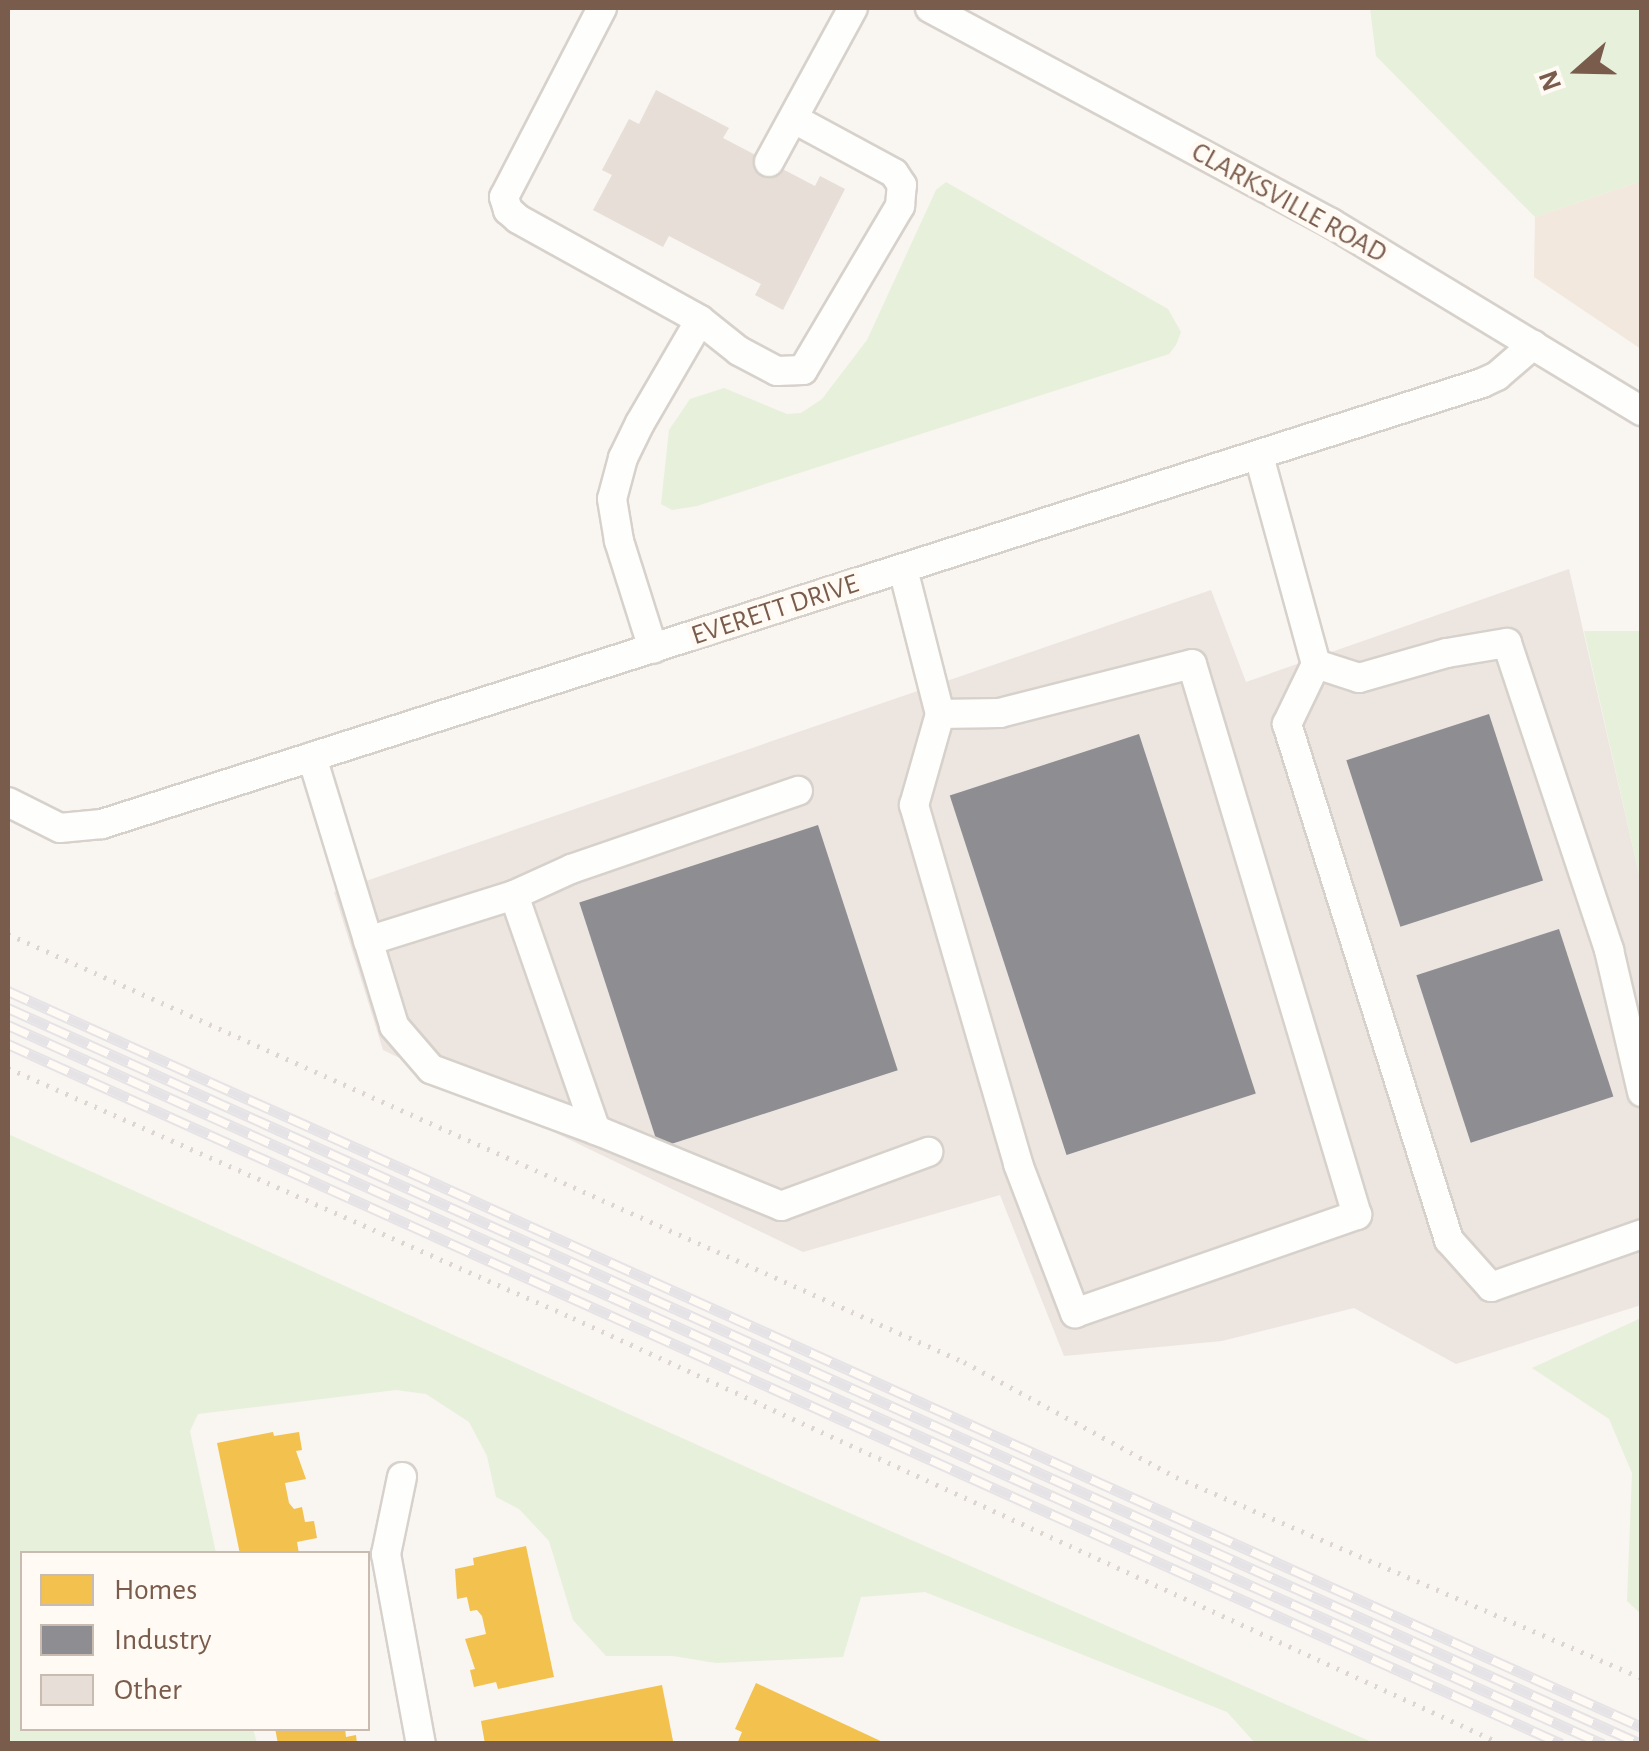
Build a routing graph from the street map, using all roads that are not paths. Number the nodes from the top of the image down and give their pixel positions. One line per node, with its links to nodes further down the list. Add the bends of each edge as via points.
1 (602, 8): 6 (street, via 507,184 505,204 518,219)
2 (853, 8): 4 (street)
3 (930, 8): 7 (street, CLARKSVILLE ROAD, via 1331,223)
4 (794, 119): 5 (street); 6 (street, via 894,173 902,185 900,206 803,370 777,371 739,352)
5 (769, 162)
6 (700, 320): 11 (street, via 640,423 612,499)
7 (1532, 344): 8 (street, CLARKSVILLE ROAD); 9 (street, EVERETT DRIVE, via 1497,376)
8 (1642, 411)
9 (1259, 456): 10 (street, EVERETT DRIVE); 12 (street)
10 (903, 569): 11 (street, EVERETT DRIVE); 13 (street)
11 (653, 649): 14 (street, EVERETT DRIVE)
12 (1316, 664): 19 (street, via 1359,678 1507,643 1608,950); 22 (street, via 1286,724 1449,1240 1491,1287)
13 (940, 714): 13 (street, via 914,805 1018,1164 1075,1312 1356,1216 1192,664 1000,713)
14 (312, 757): 16 (street, EVERETT DRIVE, via 90,827 60,828); 18 (street)
15 (798, 791): 17 (street)
16 (8, 802)
17 (514, 894): 18 (street); 20 (street)
18 (368, 941): 20 (street, via 394,1026 431,1068)
19 (1642, 1092)
20 (596, 1130): 21 (street, via 781,1206)
21 (928, 1152)
22 (1642, 1234)
23 (402, 1477): 24 (street, via 386,1550)
24 (421, 1744)

